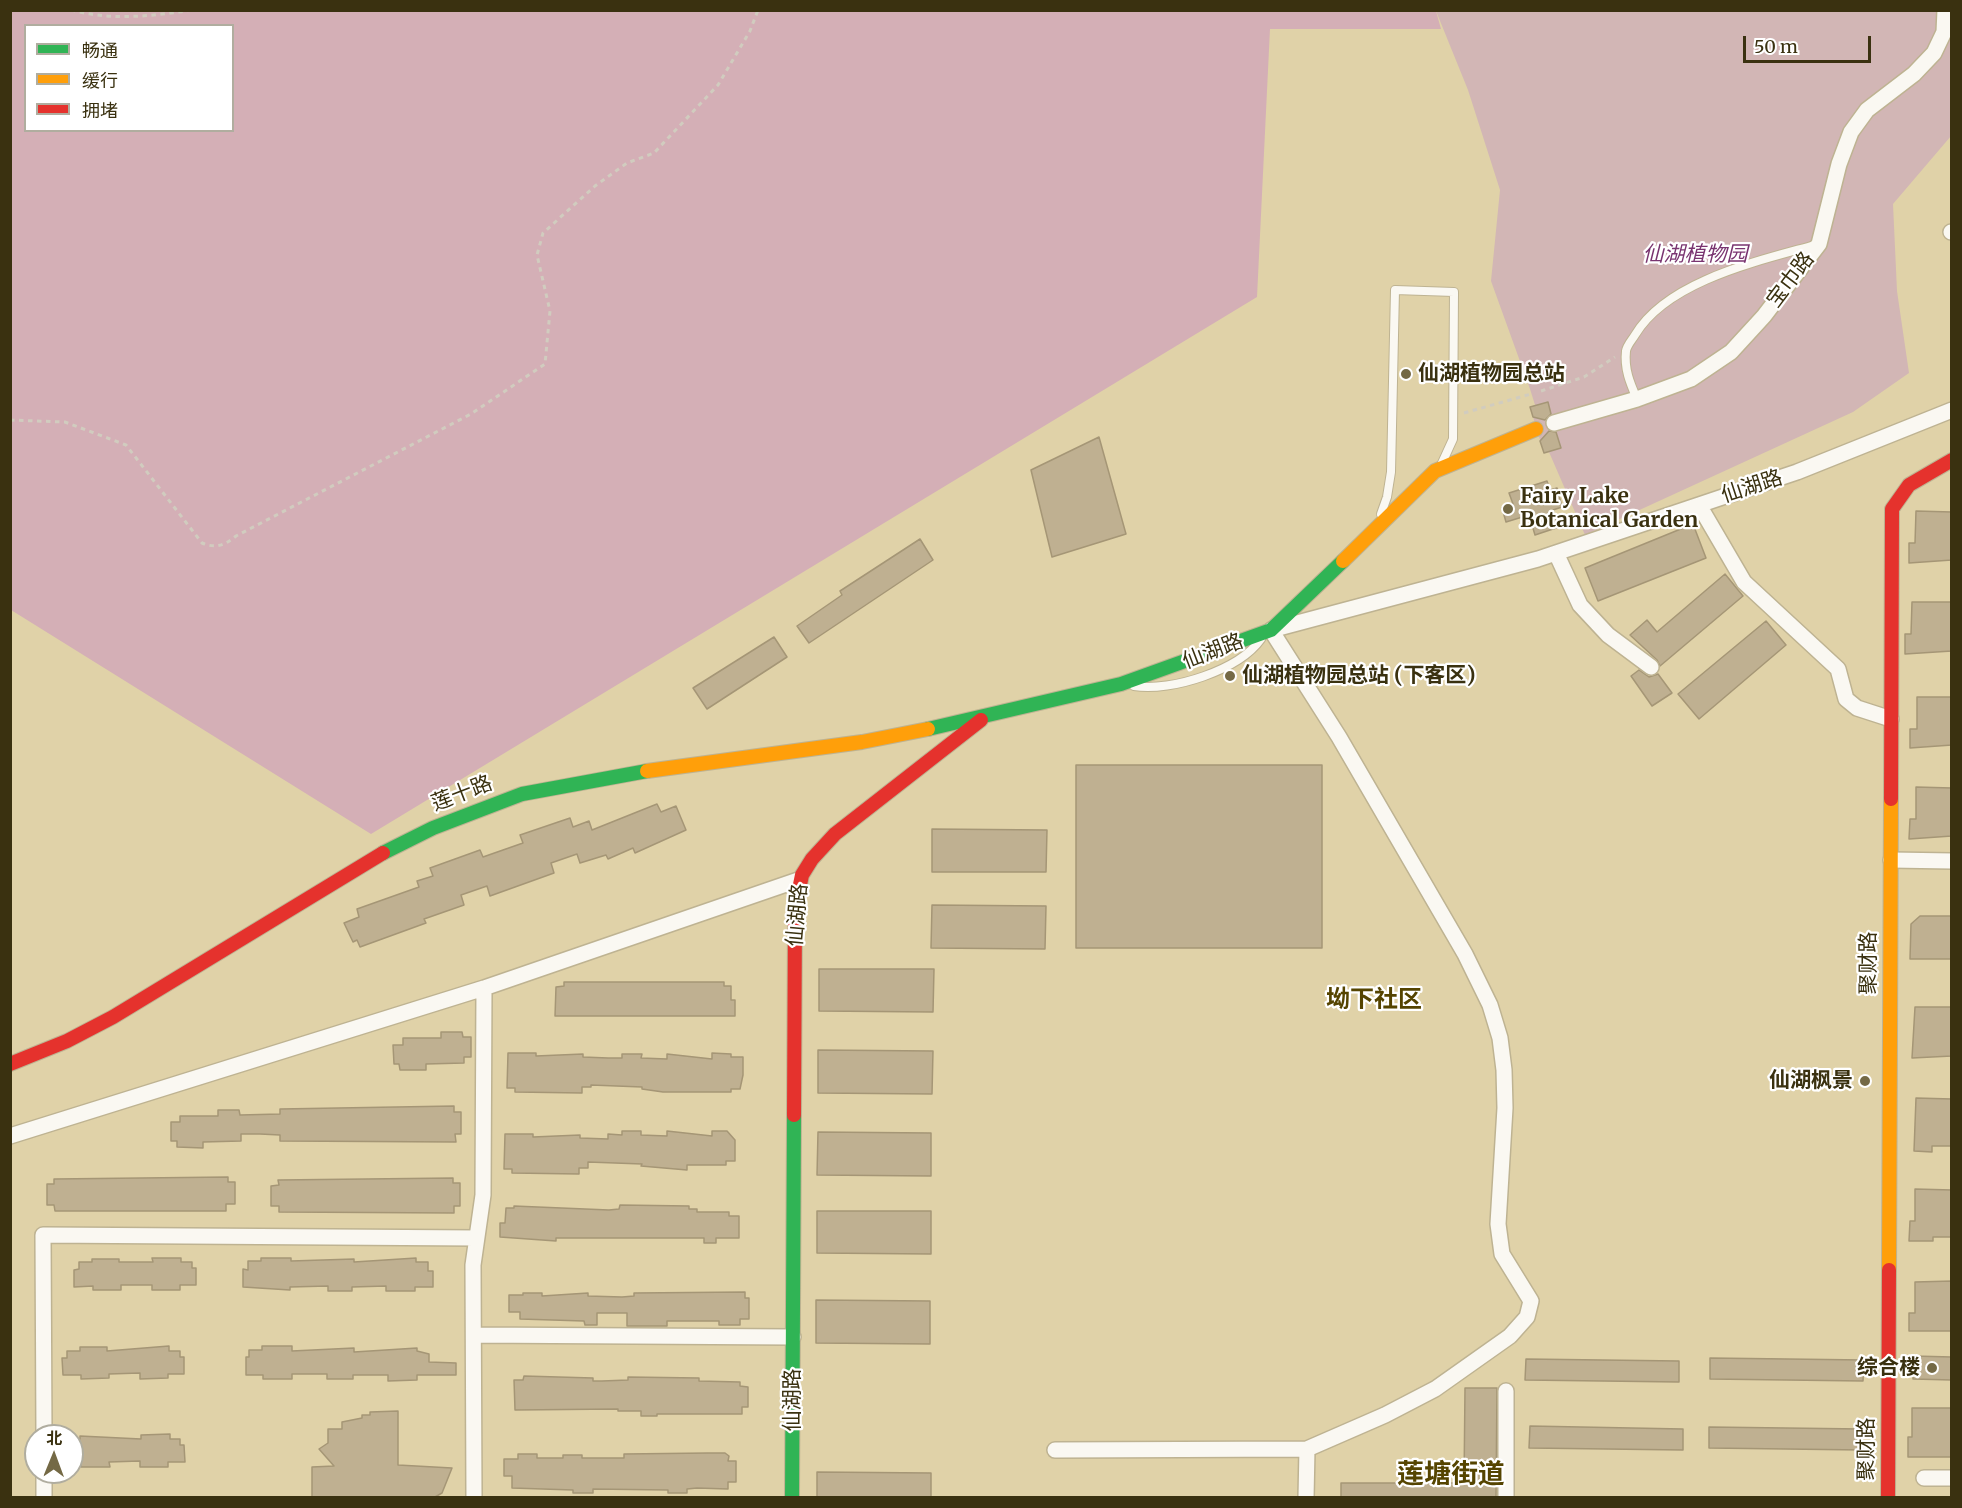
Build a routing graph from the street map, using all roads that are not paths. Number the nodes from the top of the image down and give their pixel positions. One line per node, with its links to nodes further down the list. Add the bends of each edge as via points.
1 (1945, 10): 2 (street, 宝巾路, via 1944,32 1934,53 1914,74 1867,110 1851,132)
2 (1819, 244): 3 (street, 宝巾路, via 1731,352 1691,379); 3 (lane, via 1712,278 1674,297 1642,323 1626,349 1627,378)
3 (1637, 399): 5 (street, 宝巾路)
4 (1952, 410): 9 (street, 仙湖路, via 1797,472)
5 (1554, 423)
6 (1536, 429): 8 (street, 仙湖路)
7 (1952, 460): 15 (street, 聚财路, via 1904,486 1892,509)
8 (1435, 471): 10 (street, 仙湖路); 10 (lane, via 1453,439 1454,292 1395,290 1391,472 1387,497)
9 (1700, 505): 11 (street, 仙湖路); 15 (street, via 1744,582 1838,669 1846,699 1857,708)
10 (1374, 530): 12 (street, 仙湖路)
11 (1556, 553): 12 (street, 仙湖路); 13 (street, via 1580,605 1608,635)
12 (1270, 630): 14 (street, 仙湖路, via 1121,684); 27 (street, via 1344,746 1465,954 1490,1005 1504,1070 1498,1224 1502,1254 1531,1301 1527,1317 1510,1335 1435,1389 1385,1416)
13 (1651, 667)
14 (984, 718): 18 (street, 仙湖路, via 835,834 814,855); 20 (street, 莲十路, via 862,742 574,782 478,809 380,855 112,1017)
15 (1891, 719): 16 (street, 聚财路)
16 (1890, 860): 17 (street); 35 (street, 聚财路)
17 (1952, 861)
18 (798, 880): 19 (street); 24 (street, 仙湖路)
19 (484, 988): 21 (street); 22 (street, via 483,1196)
20 (10, 1064)
21 (10, 1136)
22 (476, 1238): 23 (street); 26 (street, via 43,1235)
23 (474, 1335): 24 (street); 31 (street)
24 (793, 1337): 32 (street, 仙湖路)
25 (1506, 1391): 34 (street)
26 (44, 1424)
27 (1307, 1449): 28 (street); 33 (street)
28 (1054, 1450)
29 (1924, 1478): 30 (street)
30 (1952, 1478)
31 (474, 1497)
32 (792, 1497)
33 (1306, 1497)
34 (1506, 1497)
35 (1888, 1497)

